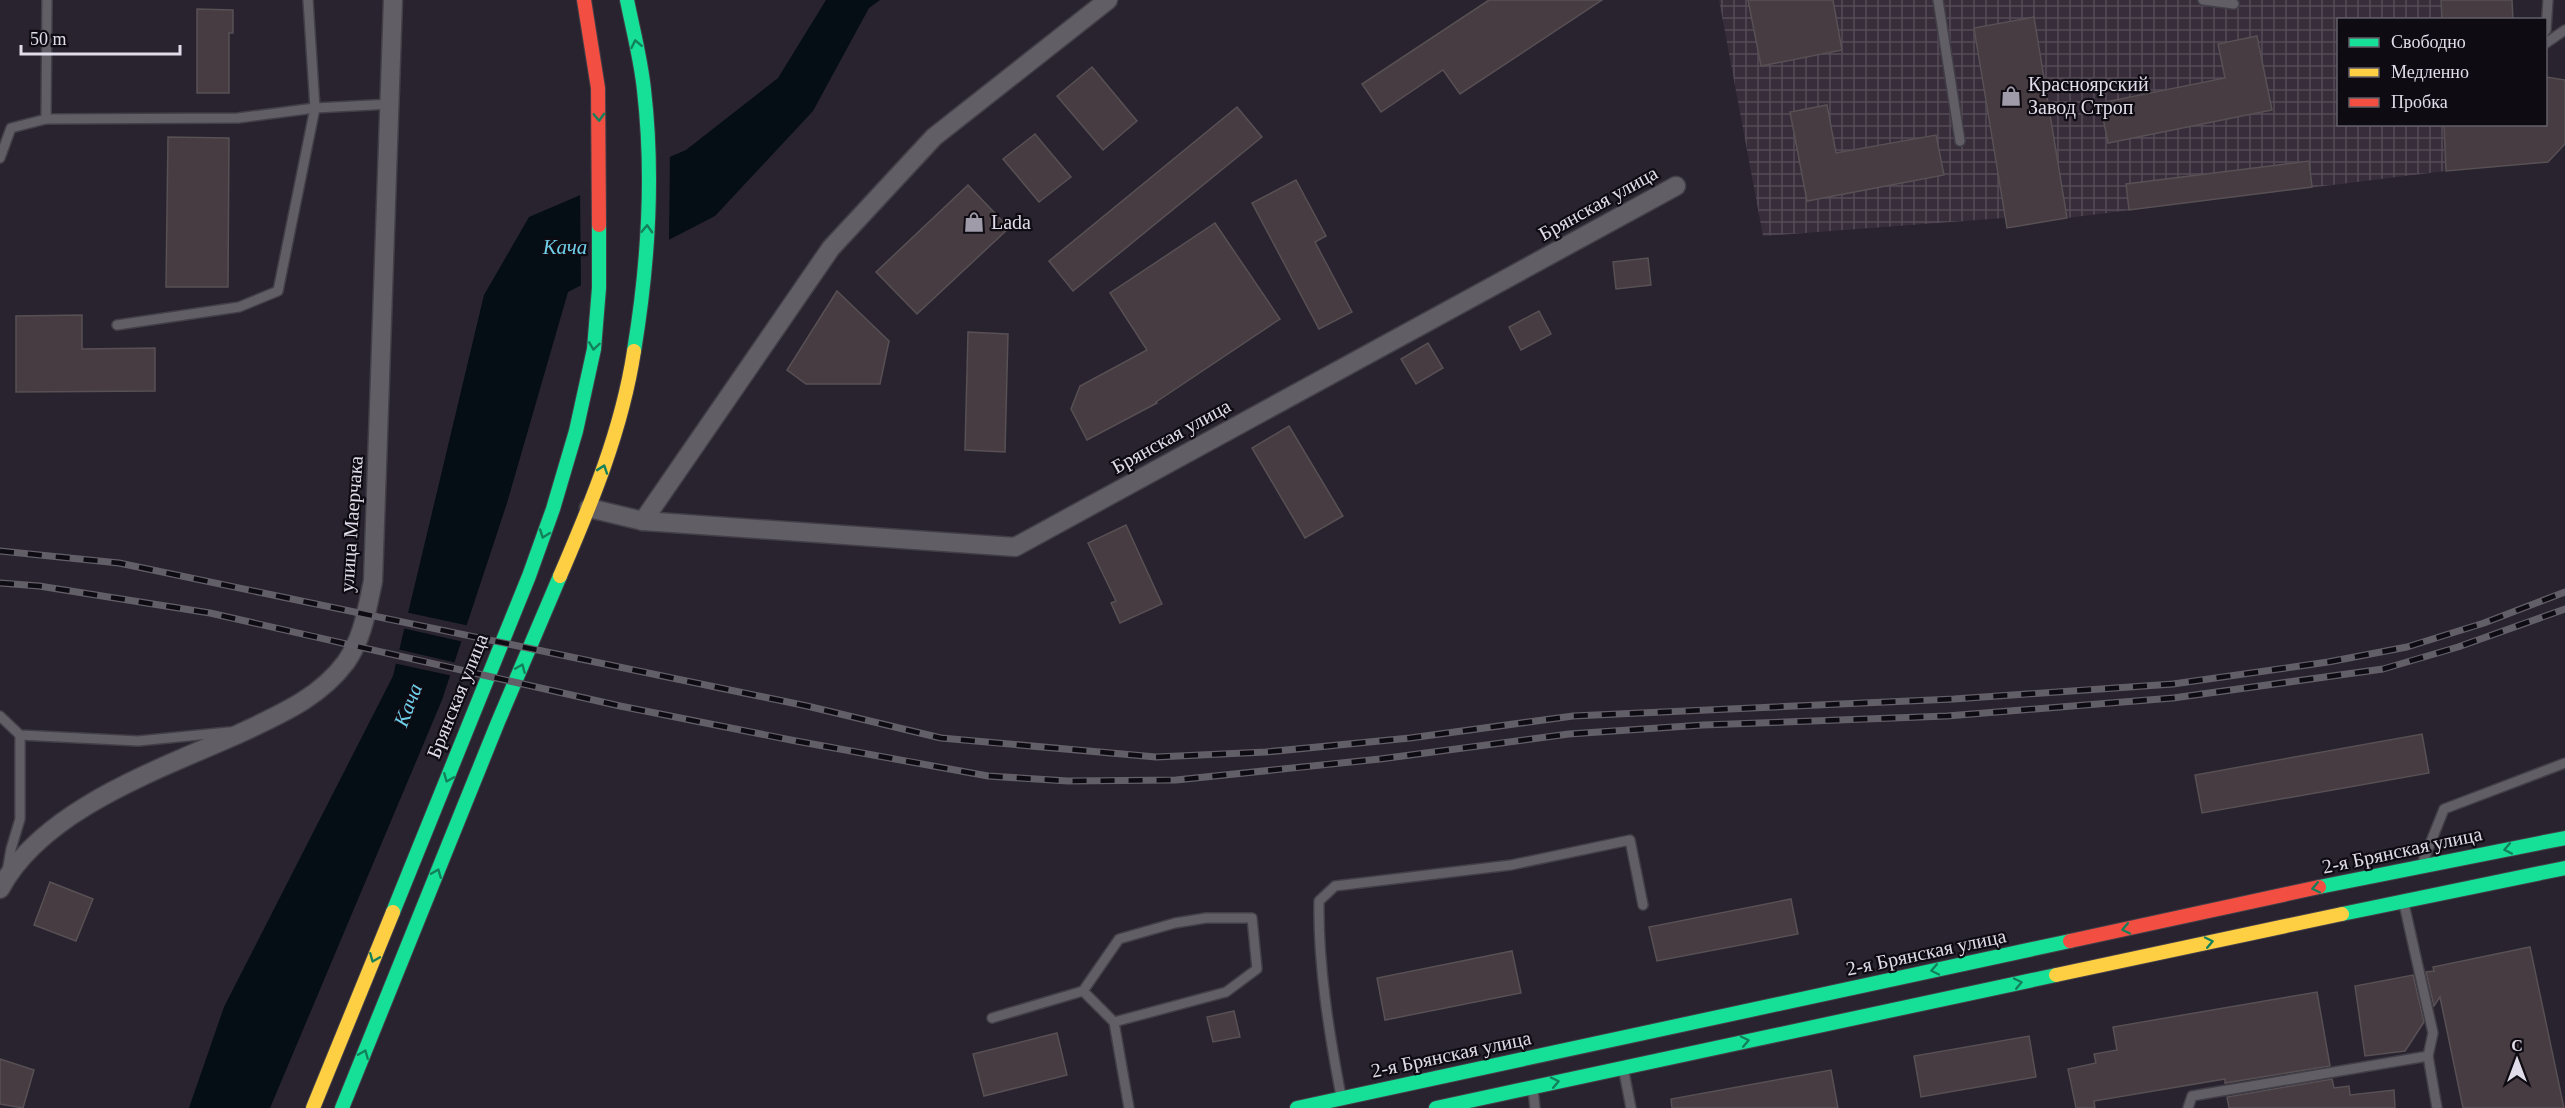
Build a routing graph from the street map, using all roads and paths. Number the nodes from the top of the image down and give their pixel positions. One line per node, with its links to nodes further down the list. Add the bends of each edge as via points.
1 (47, 0): 16 (lane)
2 (308, 0): 15 (lane)
3 (393, 0): 14 (street, улица Маерчака)
4 (584, 0): 42 (main road, Брянская улица, one-way to 42, via 598,88 599,288 594,349 576,432 549,520 474,713)
5 (627, 0): 21 (main road, one-way to 5, via 616,430 645,287 649,144 644,88)
6 (1108, 0): 22 (street, via 934,137 831,248)
7 (1938, 0): 17 (lane)
8 (2203, 0): 10 (lane)
9 (2548, 0): 11 (lane)
10 (2234, 4)
11 (2547, 18)
12 (2565, 30): 13 (lane)
13 (2547, 42)
14 (391, 104): 15 (lane); 24 (street, улица Маерчака, via 373,581 362,634 329,681 300,705)
15 (315, 108): 16 (lane, via 238,118); 20 (lane, via 278,291 239,307)
16 (46, 119): 18 (lane, via 11,128)
17 (1960, 141)
18 (0, 158)
19 (1676, 186): 22 (street, Брянская улица, via 1016,547)
20 (117, 325)
21 (589, 508): 22 (street, Брянская улица); 43 (main road, one-way to 21)
22 (644, 521)
23 (0, 716): 25 (lane)
24 (246, 730): 25 (lane, via 138,741); 32 (street, улица Маерчака, via 109,793 77,812 42,836)
25 (20, 735): 29 (lane, via 20,819)
26 (2565, 763): 30 (lane, via 2444,809)
27 (2565, 838): 30 (main road, 2-я Брянская улица, one-way to 30)
28 (0, 844): 29 (lane)
29 (10, 849): 32 (lane)
30 (2421, 865): 41 (main road, 2-я Брянская улица, one-way to 41)
31 (2565, 868): 33 (main road)
32 (3, 884)
33 (2403, 900): 38 (lane, via 2433,1033); 39 (main road, one-way to 33)
34 (1643, 905): 41 (lane, via 1630,840 1511,865 1335,886 1319,901 1318,926)
35 (1083, 991): 36 (lane); 37 (lane); 37 (lane, via 1119,939 1206,918 1252,918 1257,969 1226,992)
36 (992, 1017)
37 (1114, 1022): 44 (lane)
38 (2428, 1056): 49 (lane, via 2192,1096); 50 (lane)
39 (1623, 1067): 40 (main road, one-way to 39); 48 (lane)
40 (1532, 1087): 46 (main road); 47 (lane)
41 (1341, 1098): 45 (main road, 2-я Брянская улица)
42 (313, 1108)
43 (342, 1108)
44 (1129, 1108)
45 (1297, 1108)
46 (1436, 1108)
47 (1535, 1108)
48 (1631, 1108)
49 (2188, 1108)
50 (2437, 1108)

